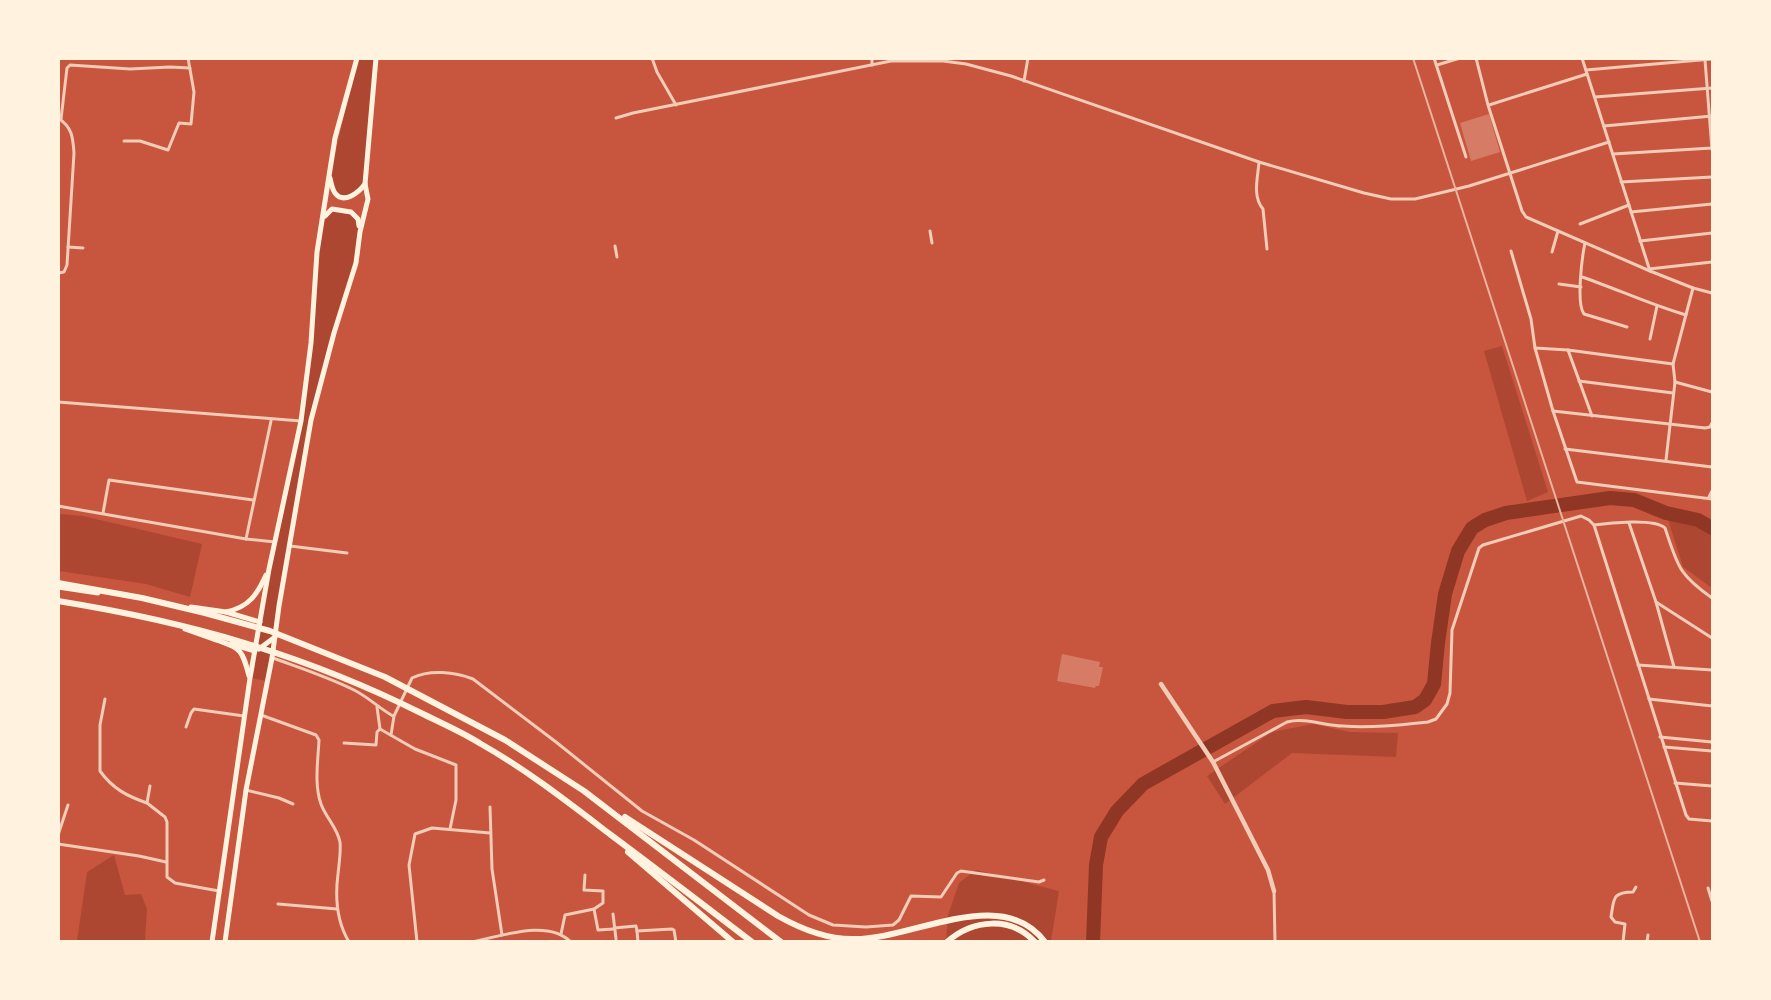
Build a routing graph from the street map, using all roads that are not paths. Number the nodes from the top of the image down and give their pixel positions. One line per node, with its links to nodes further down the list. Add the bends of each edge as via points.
1 (188, 58): 16 (street)
2 (357, 58): 35 (main road, via 335,138)
3 (376, 58): 38 (main road)
4 (652, 58): 22 (street)
5 (872, 58): 14 (street)
6 (1028, 58): 18 (street)
7 (1434, 58): 15 (street)
8 (1460, 58): 15 (street)
9 (1476, 58): 23 (street)
10 (1582, 58): 17 (street)
11 (944, 59): 14 (street); 18 (street)
12 (1705, 59): 13 (street); 17 (street); 19 (street)
13 (1713, 59)
14 (872, 65): 22 (street)
15 (1437, 65): 32 (street)
16 (190, 68): 25 (street, via 70,64); 28 (street, via 194,92 191,124 179,123 168,150 140,141)
17 (1587, 72): 21 (street); 23 (street)
18 (1024, 81): 33 (street)
19 (1707, 88): 20 (street); 21 (street); 24 (street)
20 (1713, 88)
21 (1594, 97): 27 (street)
22 (676, 105): 26 (street)
23 (1488, 105): 34 (street)
24 (1711, 117): 27 (street); 30 (street)
25 (60, 118): 52 (street, via 70,128 73,139)
26 (616, 118)
27 (1604, 126): 29 (street)
28 (124, 141)
29 (1609, 142): 31 (street); 34 (street)
30 (1712, 149): 31 (street)
31 (1613, 154): 37 (street)
32 (1466, 158)
33 (1259, 162): 34 (street, via 1391,199 1415,199); 54 (street, via 1256,190 1263,209)
34 (1511, 173): 45 (street, via 1526,217)
35 (330, 177): 38 (main road, via 334,192 342,197 360,191); 42 (main road)
36 (1713, 177): 37 (street)
37 (1621, 182): 40 (street)
38 (365, 184): 46 (main road, via 368,198)
39 (1713, 204): 41 (street)
40 (1629, 205): 41 (street); 43 (street)
41 (1631, 212): 48 (street)
42 (322, 220): 46 (main road, via 332,209 351,212 358,219); 81 (main road)
43 (1580, 224)
44 (930, 231): 49 (street)
45 (1558, 231): 50 (street); 56 (street)
46 (360, 232): 96 (main road, via 356,263 311,420)
47 (1713, 233): 48 (street)
48 (1640, 241): 59 (street)
49 (932, 243)
50 (1585, 243): 59 (street); 61 (street)
51 (615, 246): 57 (street)
52 (68, 247): 53 (street); 60 (street, via 66,269)
53 (83, 248)
54 (1267, 249)
55 (1511, 251): 70 (street, via 1531,319)
56 (1552, 252)
57 (617, 257)
58 (1713, 262): 59 (street)
59 (1649, 270): 64 (street)
60 (58, 273)
61 (1582, 277): 63 (street); 66 (street)
62 (1558, 284): 63 (street)
63 (1581, 287): 68 (street, via 1579,307 1584,314)
64 (1693, 288): 65 (street); 67 (street)
65 (1713, 293)
66 (1657, 306): 67 (street); 69 (street)
67 (1686, 315): 72 (street)
68 (1627, 327)
69 (1650, 339)
70 (1535, 348): 71 (street); 78 (street)
71 (1568, 350): 72 (street); 73 (street)
72 (1673, 364): 74 (street)
73 (1579, 381): 76 (street); 79 (street)
74 (1676, 382): 75 (street); 76 (street)
75 (1713, 392)
76 (1673, 393): 83 (street)
77 (58, 402): 80 (street)
78 (1553, 411): 79 (street); 84 (street)
79 (1592, 416): 83 (street)
80 (271, 420): 81 (street); 89 (street)
81 (300, 421): 95 (main road)
82 (1713, 423): 83 (street, via 1705,428)
83 (1671, 425): 85 (street)
84 (1565, 449): 85 (street); 88 (street, via 1579,483)
85 (1666, 460): 86 (street)
86 (1713, 467)
87 (1713, 490): 88 (street)
88 (1711, 498)
89 (253, 501): 91 (street, via 109,480); 94 (street)
90 (58, 506): 91 (street)
91 (103, 513): 94 (street)
92 (1629, 524): 93 (street); 100 (street, via 1647,522 1665,528 1684,576); 102 (street)
93 (1594, 526): 110 (street); 130 (street, via 1581,516 1479,548 1452,630 1450,693 1436,719 1363,727 1297,719)
94 (246, 539): 95 (street)
95 (275, 542): 98 (main road)
96 (290, 546): 97 (street); 105 (main road)
97 (347, 553)
98 (269, 569): 103 (main road, via 248,604); 104 (main road)
99 (58, 585): 103 (main road); 135 (highway, via 153,600 284,636 385,677 439,704 505,740)
100 (1713, 598)
101 (58, 600): 107 (main road, via 139,614); 140 (highway, via 201,630 320,667 481,744)
102 (1656, 602): 106 (street); 111 (street)
103 (226, 612): 104 (main road)
104 (260, 622): 108 (main road)
105 (274, 637): 108 (main road); 109 (main road)
106 (1713, 638)
107 (214, 639): 108 (main road); 113 (main road, via 244,654)
108 (255, 651): 113 (main road)
109 (272, 658): 118 (street, via 355,691); 119 (main road)
110 (1638, 665): 111 (street); 116 (street)
111 (1674, 667): 112 (street)
112 (1713, 670)
113 (250, 678): 120 (main road)
114 (1161, 684): 130 (street)
115 (105, 699): 136 (street, via 100,725 100,771 126,796)
116 (1648, 699): 117 (street); 125 (street)
117 (1713, 706)
118 (377, 707): 121 (street); 123 (street)
119 (261, 714): 134 (main road); 157 (street, via 318,737 319,795 340,841)
120 (244, 716): 122 (street, via 194,709); 146 (main road)
121 (394, 716): 124 (street); 150 (street, via 408,683 418,675 455,672 473,679 642,811 809,915 833,925 893,925 911,896 941,897 963,870)
122 (186, 727)
123 (380, 729): 124 (street); 127 (street, via 376,745)
124 (391, 735): 142 (street, via 456,765 456,800)
125 (1660, 737): 126 (street); 128 (street)
126 (1713, 742)
127 (344, 743)
128 (1663, 747): 129 (street); 131 (street)
129 (1713, 752)
130 (1213, 762): 154 (street, via 1268,870)
131 (1675, 783): 133 (street); 141 (street, via 1689,819)
132 (150, 786): 136 (street)
133 (1713, 786)
134 (246, 790): 137 (street); 147 (main road)
135 (584, 791): 176 (highway); 179 (highway, via 800,928 853,939 996,915 1022,922)
136 (147, 803): 148 (street, via 166,819)
137 (293, 804)
138 (68, 805): 144 (street)
139 (490, 807): 143 (street)
140 (588, 817): 174 (highway); 175 (highway)
141 (1713, 821)
142 (450, 829): 143 (street); 169 (street, via 432,828 415,834 409,865)
143 (490, 833): 162 (street)
144 (58, 835)
145 (58, 844): 148 (street)
146 (226, 844): 147 (main road); 153 (main road)
147 (238, 846): 167 (main road)
148 (166, 862): 153 (street, via 171,881)
149 (585, 875): 158 (street, via 584,891 603,891 603,903)
150 (1044, 880)
151 (1636, 887): 181 (street, via 1633,892 1619,893 1614,898 1611,917 1625,924)
152 (1708, 888): 155 (street)
153 (219, 891): 166 (main road)
154 (1274, 891): 180 (street)
155 (1713, 901)
156 (278, 904): 157 (street)
157 (337, 909): 168 (street)
158 (594, 909): 160 (street, via 598,930); 163 (street, via 567,914)
159 (613, 914): 160 (street)
160 (614, 928): 161 (street, via 636,926); 165 (street)
161 (637, 931): 172 (street); 173 (street, via 672,929)
162 (502, 934): 163 (street, via 550,930); 170 (street)
163 (561, 934): 171 (street)
164 (1648, 935): 182 (street)
165 (616, 939)
166 (212, 942)
167 (225, 942)
168 (350, 942)
169 (417, 942)
170 (471, 942)
171 (571, 942)
172 (638, 942)
173 (676, 942)
174 (733, 942)
175 (752, 942)
176 (781, 942)
177 (947, 942): 178 (highway, via 971,927 995,923 1017,928)
178 (1035, 942)
179 (1045, 942)
180 (1275, 942)
181 (1623, 942)
182 (1647, 942)

